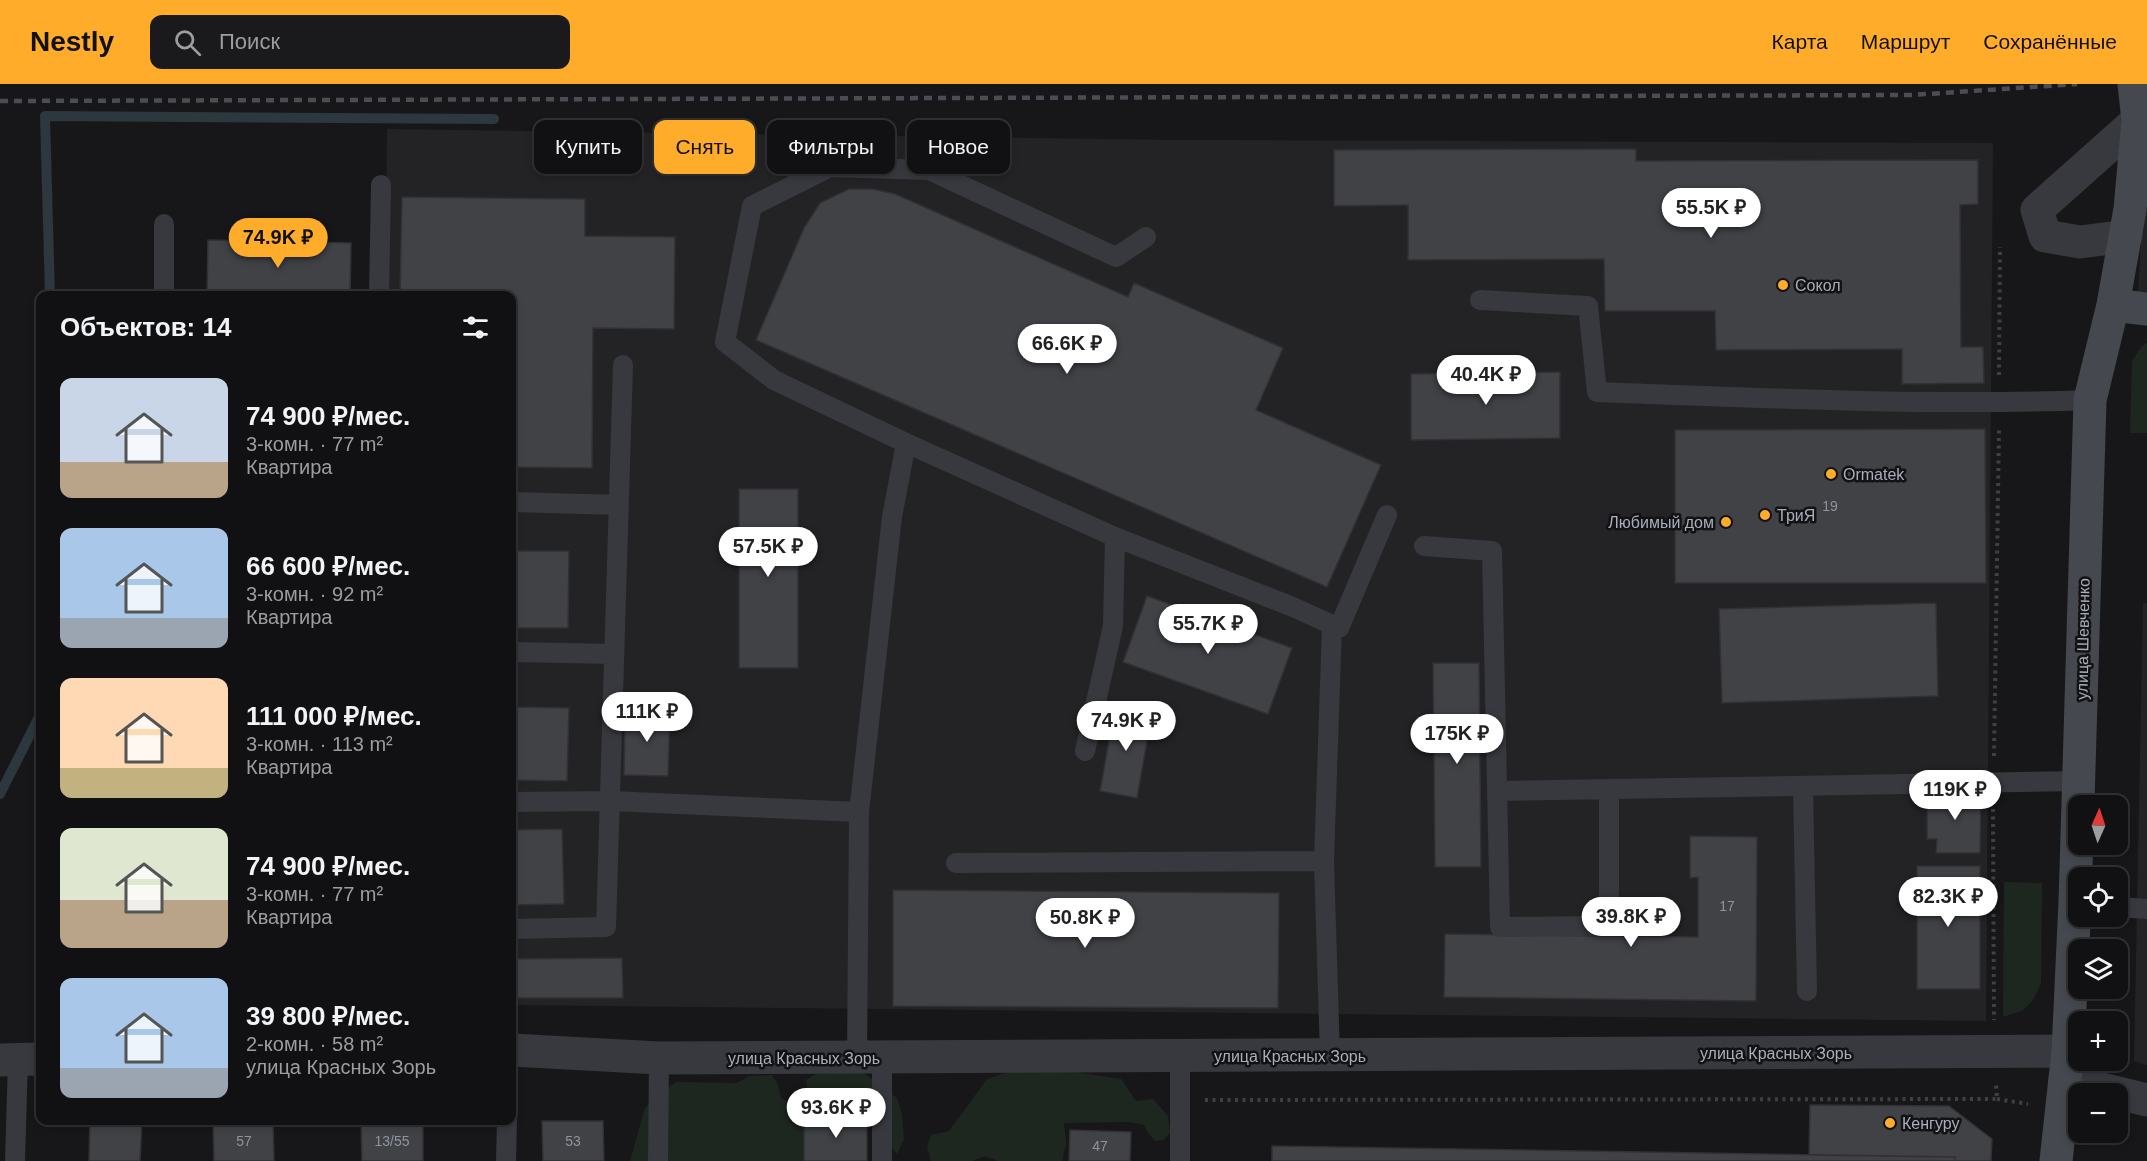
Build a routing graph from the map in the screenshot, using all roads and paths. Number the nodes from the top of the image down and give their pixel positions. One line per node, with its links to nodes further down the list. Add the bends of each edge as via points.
1 (2134, 84): 2 (street, улица Шевченко)
2 (2138, 120): 5 (street, улица Шевченко); 5 (street, via 2037,210 2045,236 2079,243)
3 (381, 185): 8 (lane)
4 (164, 224): 7 (lane)
5 (2126, 236): 10 (street, улица Шевченко)
6 (1146, 237): 14 (lane, via 1116,257 929,170 830,167 752,206 725,342 774,380)
7 (164, 291)
8 (379, 291)
9 (1480, 300): 13 (lane, via 1588,306 1598,392 2013,403)
10 (2113, 306): 11 (street); 13 (street, улица Шевченко)
11 (2147, 309)
12 (624, 365): 16 (lane)
13 (2090, 400): 24 (street, улица Шевченко)
14 (906, 443): 18 (lane); 30 (lane, via 892,517)
15 (516, 502): 16 (lane)
16 (619, 505): 22 (lane)
17 (1387, 515): 20 (lane, via 1339,628)
18 (1115, 537): 20 (lane); 23 (lane, via 1113,626)
19 (1424, 546): 27 (lane, via 1492,551)
20 (1332, 625): 31 (lane)
21 (516, 652): 22 (lane)
22 (614, 654): 28 (lane)
23 (1085, 751)
24 (2079, 781): 25 (lane); 33 (street, улица Шевченко)
25 (1803, 786): 26 (lane); 38 (lane)
26 (1609, 789): 27 (lane); 27 (lane, via 1608,926 1500,927)
27 (1497, 791)
28 (610, 801): 29 (lane); 30 (lane); 37 (lane, via 606,927)
29 (516, 802)
30 (859, 812): 43 (lane)
31 (1324, 861): 32 (lane); 40 (lane)
32 (956, 863)
33 (2078, 867)
34 (2128, 908): 35 (lane)
35 (2147, 909)
36 (2075, 927): 45 (street, улица Шевченко)
37 (516, 929)
38 (1807, 991)
39 (516, 1050): 42 (street, улица Красных Зорь)
40 (1330, 1056): 41 (street, улица Красных Зорь); 45 (street, улица Красных Зорь)
41 (1180, 1057): 43 (street, улица Красных Зорь); 52 (lane)
42 (659, 1058): 43 (street, улица Красных Зорь); 50 (lane)
43 (870, 1058): 51 (lane)
44 (20, 1060): 48 (lane)
45 (2066, 1066): 46 (street, улица Красных Зорь); 53 (street, улица Шевченко)
46 (2147, 1100)
47 (507, 1125): 49 (lane)
48 (15, 1161)
49 (506, 1161)
50 (658, 1161)
51 (882, 1161)
52 (1179, 1161)
53 (2056, 1161)

